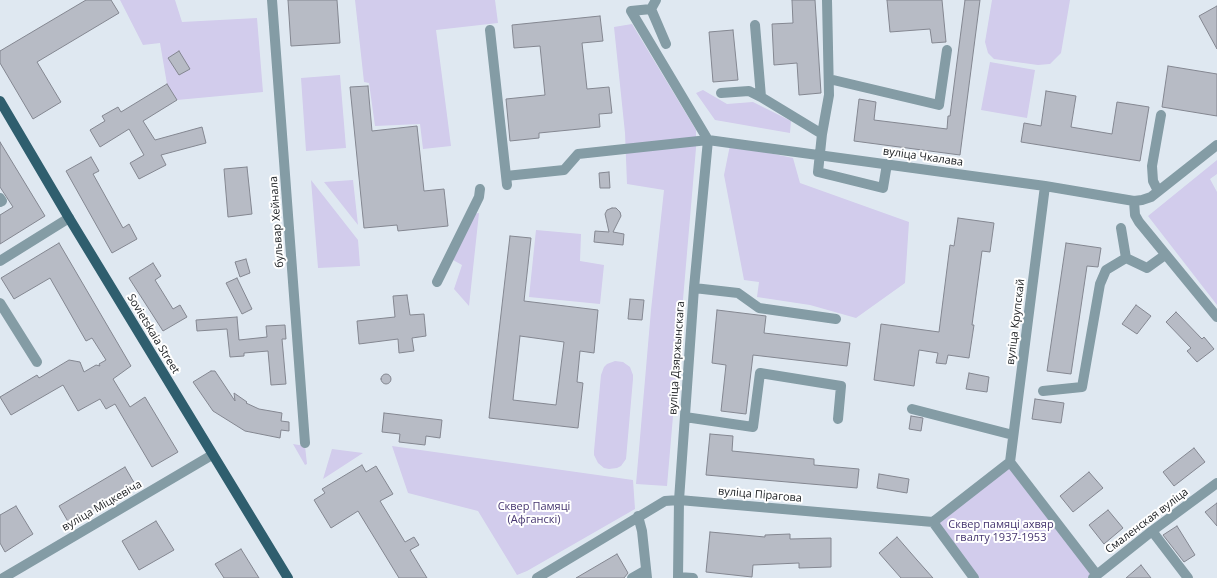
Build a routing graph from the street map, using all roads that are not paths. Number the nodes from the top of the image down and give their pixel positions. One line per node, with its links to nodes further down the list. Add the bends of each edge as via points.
1 (272, 0): 41 (street, бульвар Хейнала)
2 (656, 0): 4 (street)
3 (827, 0): 9 (street)
4 (651, 9): 7 (street); 15 (street, via 631,11)
5 (755, 25): 11 (street)
6 (490, 30): 15 (street, вуліца Чкалава, via 507,181 564,170 578,154)
7 (666, 44)
8 (947, 50): 9 (street, via 939,105)
9 (829, 79): 14 (street, via 829,95)
10 (721, 93): 11 (street, via 749,91)
11 (761, 97): 14 (street)
12 (0, 101): 25 (main road, Sovietskaia Street)
13 (1161, 115): 21 (street, via 1152,166 1153,181)
14 (822, 134): 17 (street)
15 (708, 140): 17 (street, вуліца Чкалава); 31 (street, вуліца Дзяржынскага)
16 (1217, 145): 21 (street)
17 (820, 155): 18 (street, вуліца Чкалава); 18 (street, via 818,172 884,188)
18 (887, 164): 19 (street, вуліца Чкалава)
19 (1045, 186): 23 (street, вуліца Чкалава); 40 (street, вуліца Крупскай)
20 (480, 189): 30 (street, via 479,197)
21 (1158, 191): 23 (street, via 1151,197)
22 (0, 198): 24 (street)
23 (1134, 201): 27 (street, via 1135,215 1139,222)
24 (0, 202)
25 (69, 218): 29 (street); 42 (main road, Sovietskaia Street)
26 (1121, 228): 28 (street)
27 (1165, 255): 28 (street, via 1147,268); 33 (street)
28 (1126, 258): 36 (street, via 1106,270 1100,284 1082,387)
29 (0, 261)
30 (437, 282)
31 (694, 288): 34 (street, via 738,293 759,308); 38 (street, вуліца Дзяржынскага)
32 (0, 303): 35 (street)
33 (1217, 318)
34 (836, 319)
35 (37, 362)
36 (1043, 391)
37 (912, 409): 40 (street)
38 (685, 417): 39 (street, via 753,426 760,373 842,386); 45 (street, вуліца Дзяржынскага)
39 (838, 419)
40 (1013, 435): 43 (street, вуліца Крупскай)
41 (305, 443)
42 (212, 455): 51 (street, вуліца Міцкевіча); 52 (main road, Sovietskaia Street)
43 (1010, 462): 47 (street); 50 (street)
44 (1217, 483): 48 (street, Смаленская вуліца)
45 (680, 500): 46 (street, вуліца Пірагова, via 665,501); 47 (street, вуліца Пірагова); 55 (street, вуліца Дзяржынскага)
46 (638, 516): 49 (street); 53 (street, вуліца Пірагова)
47 (933, 522): 57 (street)
48 (1152, 531): 50 (street, Смаленская вуліца); 58 (street)
49 (646, 574): 54 (street)
50 (1095, 576)
51 (3, 578)
52 (288, 578)
53 (537, 578)
54 (632, 578)
55 (678, 578): 56 (street)
56 (693, 578)
57 (974, 578)
58 (1188, 578)

